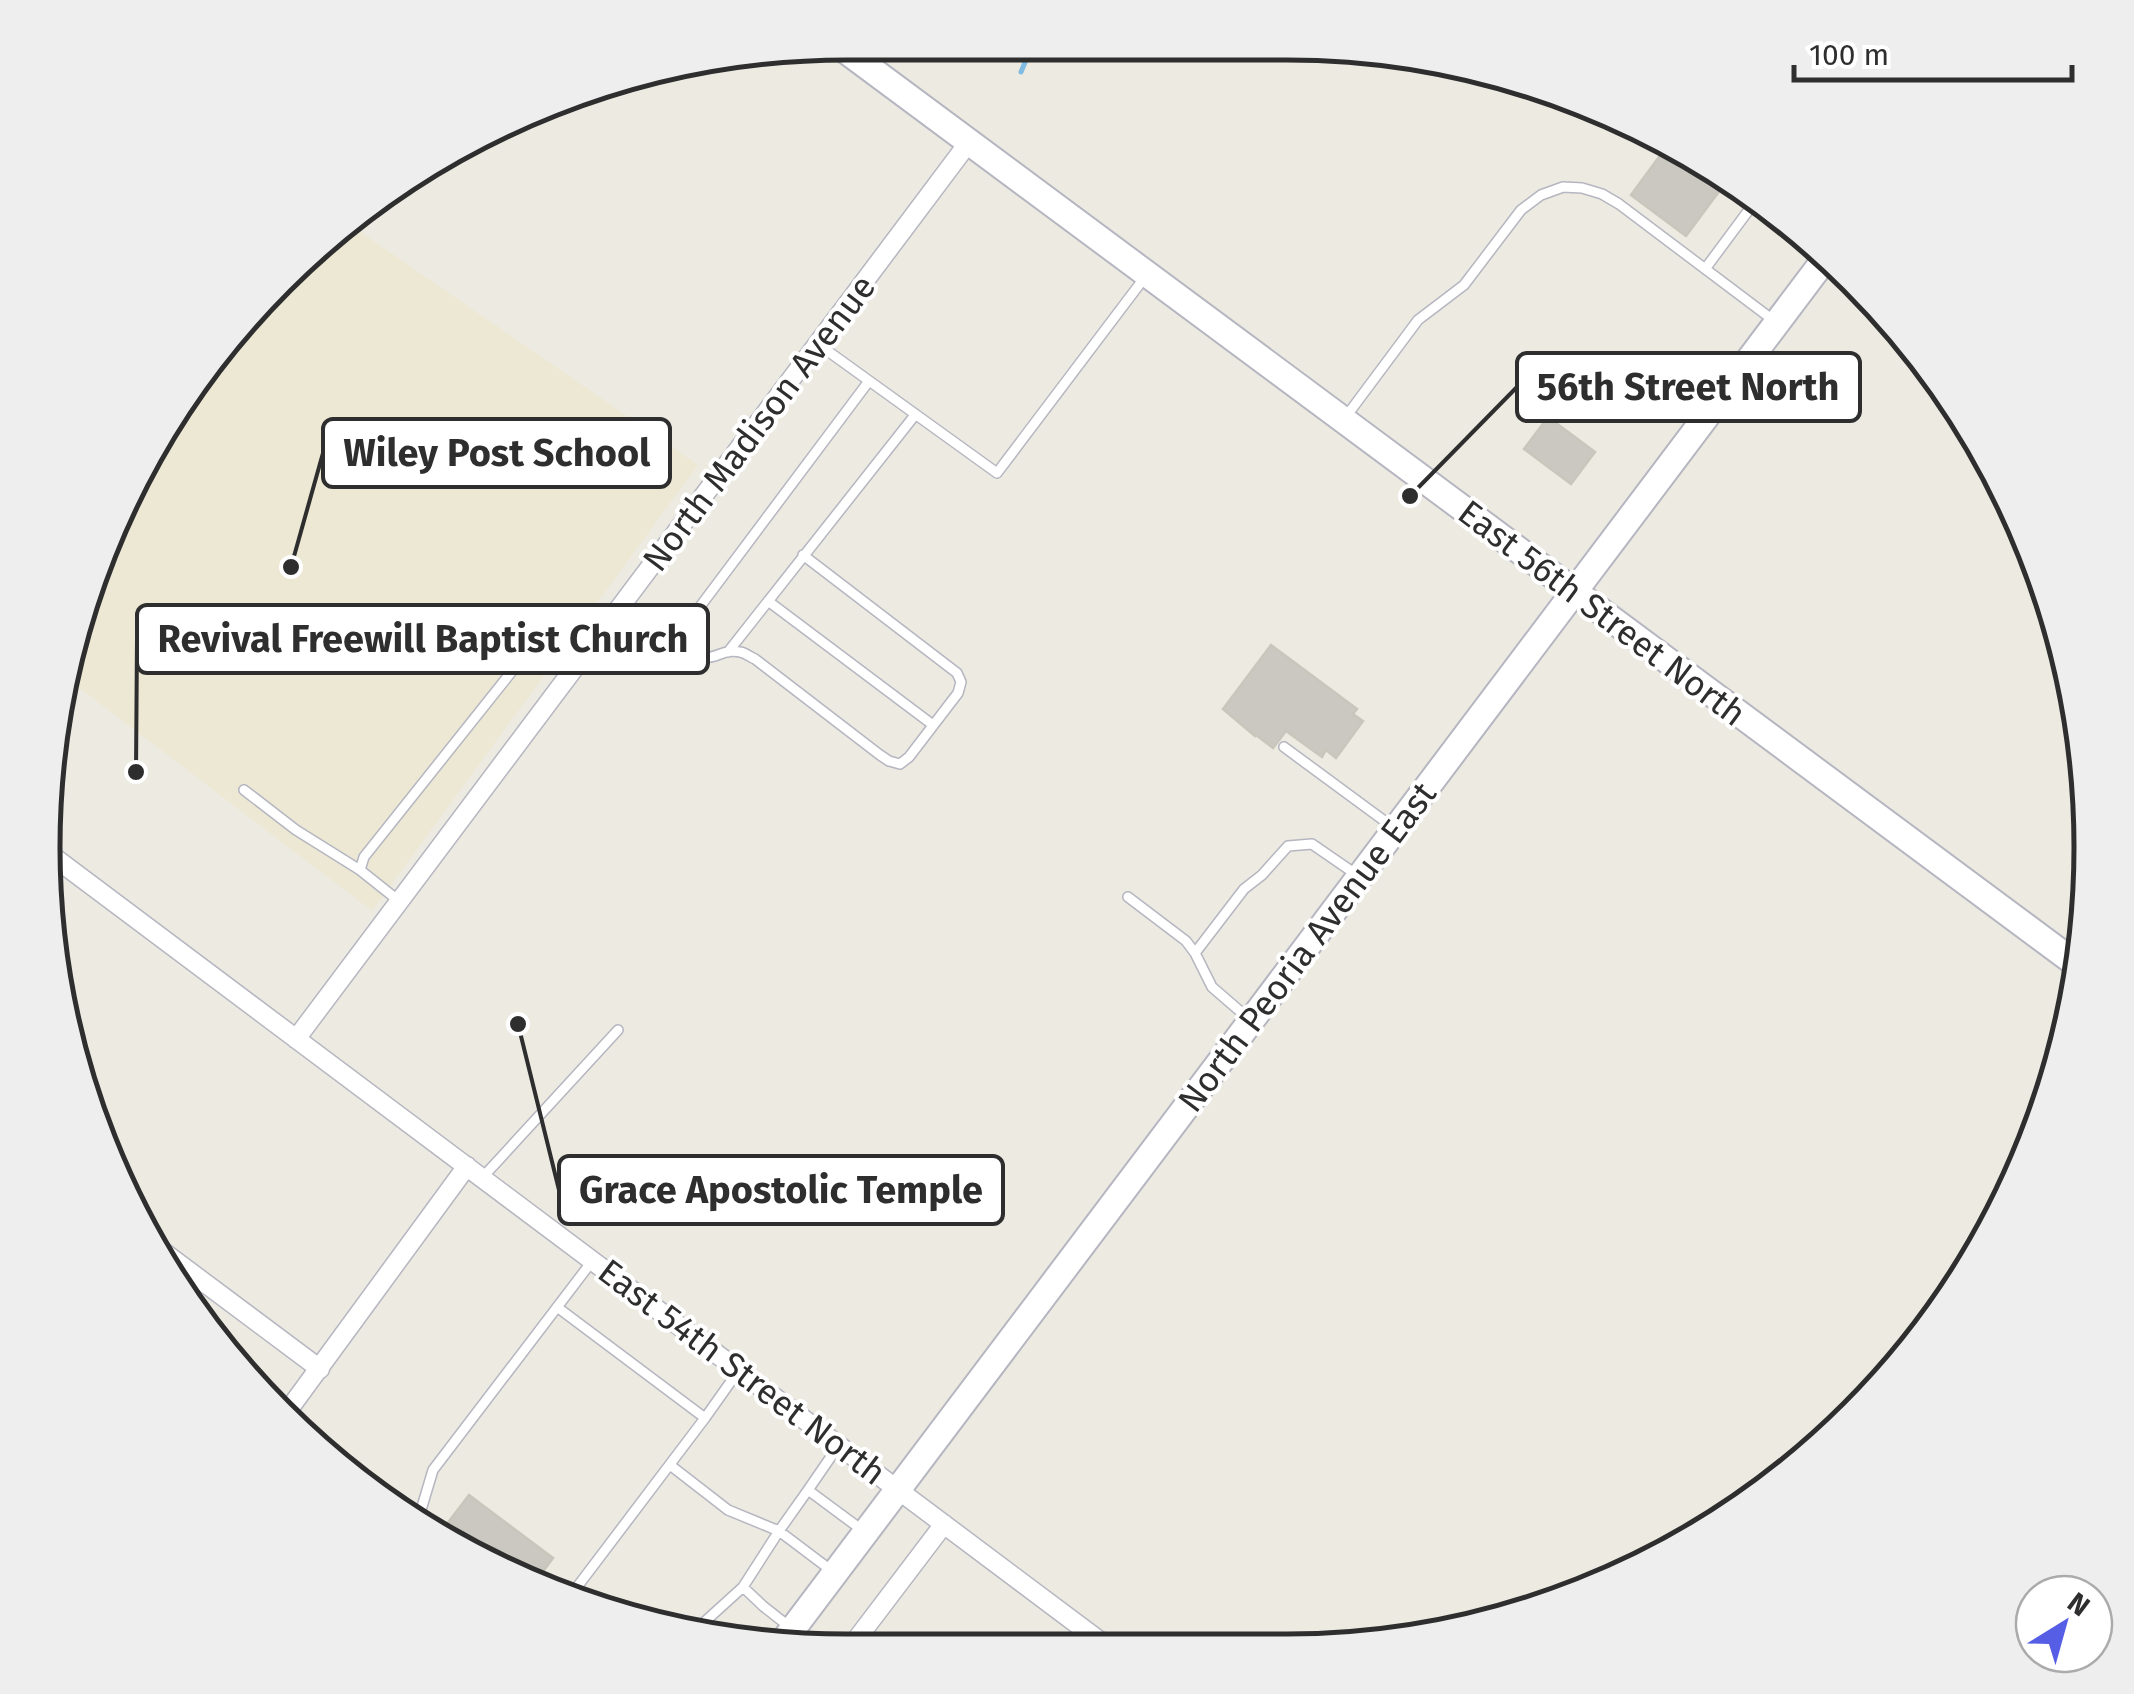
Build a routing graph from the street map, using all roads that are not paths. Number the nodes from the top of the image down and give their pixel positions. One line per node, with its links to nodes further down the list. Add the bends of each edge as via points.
1 (859, 60): 2 (main road, East 56th Street North)
2 (970, 142): 6 (main road, East 56th Street North); 8 (street, North Madison Avenue)
3 (1748, 210): 5 (lane)
4 (1819, 267): 7 (main road, North Peoria Avenue East)
5 (1705, 269): 7 (lane); 11 (lane, via 1602,194 1563,188 1541,195 1521,210 1464,285 1418,320)
6 (1147, 275): 10 (lane, via 996,474); 11 (main road, East 56th Street North)
7 (1777, 323): 13 (main road, North Peoria Avenue East)
8 (818, 344): 9 (lane); 16 (street, North Madison Avenue)
9 (869, 381): 10 (lane); 15 (lane, via 683,630 682,640 703,658)
10 (915, 414): 12 (lane)
11 (1343, 420): 13 (main road, East 56th Street North)
12 (803, 555): 14 (lane); 17 (lane, via 957,674 958,693)
13 (1574, 592): 20 (main road, North Peoria Avenue East); 27 (main road, East 56th Street North)
14 (768, 601): 15 (lane); 17 (lane)
15 (728, 652): 17 (lane, via 755,660 889,761 900,764 909,757)
16 (582, 658): 22 (lane, via 540,636); 25 (street, North Madison Avenue)
17 (933, 725)
18 (1284, 747): 20 (lane)
19 (244, 790): 22 (lane)
20 (1396, 829): 23 (main road, North Peoria Avenue East)
21 (61, 862): 30 (street, East 54th Street North)
22 (360, 870): 25 (lane)
23 (1360, 877): 26 (lane, via 1312,844 1288,846 1244,889); 28 (main road, North Peoria Avenue East)
24 (1128, 897): 26 (lane)
25 (399, 901): 30 (street, North Madison Avenue)
26 (1195, 953): 28 (lane, via 1212,987)
27 (2066, 956)
28 (1251, 1021): 41 (main road, North Peoria Avenue East)
29 (618, 1030): 31 (lane)
30 (296, 1040): 31 (street, East 54th Street North)
31 (475, 1172): 32 (street, East 54th Street North); 35 (street)
32 (593, 1260): 34 (lane); 36 (street, East 54th Street North)
33 (180, 1264): 35 (street)
34 (557, 1307): 38 (lane); 43 (lane, via 433,1470)
35 (320, 1369): 37 (street)
36 (739, 1370): 38 (lane); 39 (street, East 54th Street North)
37 (293, 1405)
38 (705, 1418): 40 (lane)
39 (839, 1445): 41 (street, East 54th Street North); 42 (lane)
40 (670, 1465): 45 (lane, via 728,1510); 48 (lane)
41 (898, 1489): 44 (street, East 54th Street North); 46 (main road, North Peoria Avenue East)
42 (808, 1490): 45 (lane); 46 (lane)
43 (421, 1508)
44 (944, 1524): 53 (street); 54 (street, East 54th Street North)
45 (778, 1531): 47 (lane); 49 (lane)
46 (865, 1532): 47 (main road, North Peoria Avenue East)
47 (834, 1573): 52 (main road, North Peoria Avenue East)
48 (578, 1586)
49 (744, 1587): 50 (lane); 51 (lane)
50 (706, 1621)
51 (786, 1631)
52 (791, 1632)
53 (861, 1634)
54 (1090, 1634)

